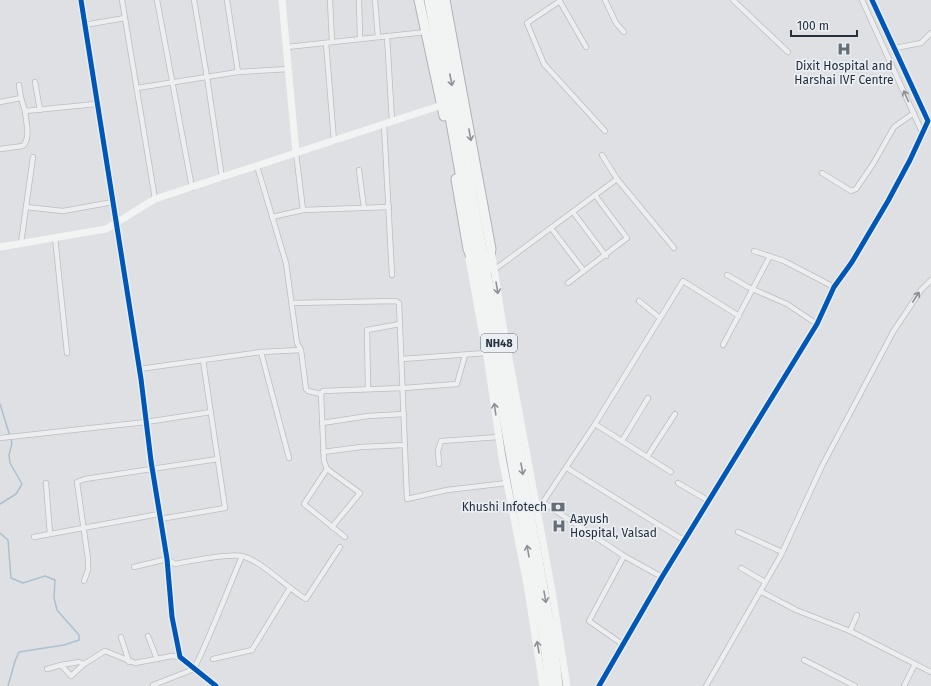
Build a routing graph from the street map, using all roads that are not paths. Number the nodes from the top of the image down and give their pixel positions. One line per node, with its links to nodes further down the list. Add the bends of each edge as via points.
1 (81, 0): 20 (street)
2 (122, 0): 19 (street)
3 (157, 0): 37 (street)
4 (194, 0): 35 (street)
5 (227, 0): 34 (street)
6 (282, 0): 29 (street)
7 (330, 0): 27 (street)
8 (359, 0): 26 (street)
9 (375, 0): 25 (street)
10 (419, 0): 21 (highway)
11 (429, 0): 86 (highway, NH48)
12 (436, 0): 86 (highway, NH48, one-way to 86)
13 (445, 0): 78 (highway, one-way to 78)
14 (559, 0): 30 (street); 49 (street, via 527,23 544,64)
15 (605, 0): 22 (street, via 616,23)
16 (733, 0): 32 (street)
17 (862, 0): 46 (street, one-way to 17)
18 (872, 0): 31 (street)
19 (125, 18): 20 (street); 39 (street)
20 (84, 25): 42 (street)
21 (426, 32): 24 (street); 43 (highway)
22 (624, 32)
23 (931, 33): 31 (street, via 921,43)
24 (387, 36): 25 (street); 47 (street)
25 (378, 37): 26 (street)
26 (360, 39): 27 (street)
27 (332, 42): 28 (street)
28 (326, 43): 29 (street); 51 (street)
29 (287, 47): 33 (street)
30 (586, 47)
31 (895, 48): 50 (street, via 928,121)
32 (788, 52)
33 (289, 69): 34 (street); 53 (street)
34 (238, 72): 35 (street)
35 (207, 77): 37 (street); 59 (street)
36 (35, 82): 44 (street)
37 (172, 83): 39 (street); 61 (street)
38 (19, 85): 40 (street)
39 (137, 88): 63 (street)
40 (22, 98): 41 (street); 45 (street)
41 (0, 102)
42 (96, 104): 44 (street); 64 (street)
43 (442, 105): 47 (street); 77 (highway)
44 (40, 110): 45 (street)
45 (25, 111): 52 (street, via 28,139 26,143 23,146)
46 (914, 114): 50 (street); 58 (street, via 894,127 874,164 856,189 851,191)
47 (392, 121): 48 (street)
48 (384, 124): 51 (street); 66 (street)
49 (605, 131)
50 (922, 132): 89 (street, via 888,201)
51 (334, 141): 53 (street)
52 (0, 149)
53 (296, 153): 56 (street); 68 (street)
54 (602, 155): 60 (street)
55 (33, 157): 65 (street)
56 (257, 166): 59 (street); 70 (street)
57 (359, 170): 67 (street)
58 (822, 173)
59 (222, 178): 61 (street)
60 (617, 179): 62 (street); 76 (street)
61 (192, 188): 63 (street)
62 (595, 195): 69 (street); 80 (street, via 627,238)
63 (155, 199): 71 (street)
64 (113, 202): 65 (street, via 63,211); 71 (street)
65 (26, 207): 74 (street)
66 (388, 207): 67 (street); 84 (street)
67 (364, 208): 68 (street)
68 (303, 210): 70 (street)
69 (573, 212): 72 (street); 80 (street)
70 (272, 217): 92 (street, via 286,263)
71 (117, 224): 73 (street, via 106,230); 105 (street)
72 (551, 228): 82 (street); 83 (street)
73 (55, 237): 74 (street); 100 (street)
74 (21, 243): 75 (street)
75 (0, 247)
76 (674, 248)
77 (468, 249): 86 (highway); 101 (street)
78 (491, 250): 82 (street); 86 (highway)
79 (754, 251): 81 (street)
80 (606, 256): 83 (street)
81 (770, 256): 89 (street, via 784,260); 90 (street)
82 (494, 270): 135 (street, one-way to 135)
83 (584, 271): 88 (street)
84 (392, 275)
85 (727, 275): 90 (street)
86 (483, 277): 116 (highway, NH48); 176 (highway, NH48, one-way to 176, via 545,598)
87 (931, 280): 145 (street, one-way to 87, via 822,466 870,374 904,316)
88 (568, 283)
89 (834, 287): 96 (street)
90 (754, 289): 93 (street); 96 (street, via 787,304)
91 (639, 301): 94 (street)
92 (292, 304): 95 (street, via 396,301 399,303); 98 (street, via 297,344)
93 (739, 316): 94 (street, via 683,281); 97 (street)
94 (660, 318): 115 (street)
95 (400, 324): 103 (street); 107 (street, via 367,330)
96 (817, 324): 133 (street)
97 (723, 345)
98 (301, 350): 99 (street); 108 (street, via 306,389 308,392)
99 (261, 352): 104 (street); 123 (street)
100 (67, 353)
101 (486, 353): 102 (street); 116 (street, one-way to 101)
102 (465, 355): 103 (street); 106 (street, via 456,384)
103 (402, 359): 106 (street)
104 (203, 360): 105 (street); 110 (street)
105 (139, 369): 113 (street)
106 (403, 388): 107 (street); 111 (street)
107 (368, 389): 108 (street, via 323,391)
108 (321, 394): 114 (street)
109 (648, 398): 119 (street)
110 (211, 412): 113 (street); 124 (street)
111 (404, 414): 114 (street); 120 (street)
112 (675, 414): 122 (street)
113 (146, 422): 118 (street); 126 (street)
114 (322, 422): 121 (street)
115 (595, 424): 119 (street); 127 (street)
116 (502, 427): 117 (street); 175 (highway, NH48, one-way to 116, via 546,652)
117 (499, 437): 125 (street, via 441,442 438,451); 130 (street)
118 (1, 438)
119 (622, 441): 122 (street)
120 (405, 445): 121 (street); 130 (street, via 407,499 447,490)
121 (323, 452): 128 (street)
122 (647, 457): 129 (street)
123 (289, 458)
124 (218, 459): 126 (street); 136 (street, via 225,508)
125 (439, 464)
126 (152, 467): 136 (street); 138 (street, via 77,482)
127 (567, 468): 134 (street); 143 (street)
128 (327, 469): 137 (street, via 304,504); 137 (street, via 360,493)
129 (671, 472)
130 (507, 482): 174 (street, one-way to 130)
131 (46, 483): 140 (street)
132 (678, 483): 133 (street)
133 (709, 501): 143 (street)
134 (544, 503): 135 (street); 147 (street)
135 (537, 511): 177 (street)
136 (160, 516): 138 (street); 148 (street)
137 (332, 527): 142 (street)
138 (82, 528): 140 (street); 152 (street, via 88,559)
139 (738, 532): 145 (street)
140 (50, 534): 141 (street)
141 (34, 537)
142 (345, 537)
143 (685, 541): 151 (street)
144 (340, 547): 154 (street, via 306,599)
145 (782, 552): 153 (street)
146 (242, 556): 148 (street, via 205,558 175,564); 154 (street); 170 (street)
147 (624, 556): 151 (street); 160 (street, via 589,621)
148 (167, 559): 149 (street); 161 (street, via 172,618)
149 (134, 567)
150 (741, 568): 153 (street)
151 (662, 577): 160 (street)
152 (84, 581)
153 (766, 582): 155 (street)
154 (290, 588): 163 (street, via 252,650)
155 (760, 591): 157 (street, via 796,610); 179 (street)
156 (857, 615): 157 (street)
157 (850, 631): 167 (street)
158 (148, 636): 162 (street)
159 (122, 637): 165 (street)
160 (622, 644): 178 (street)
161 (180, 657): 162 (street); 170 (street)
162 (157, 659): 165 (street)
163 (213, 659)
164 (804, 660): 180 (street)
165 (129, 662): 166 (street, via 105,651)
166 (84, 664): 168 (street, via 79,662); 168 (street, via 70,676)
167 (915, 664): 171 (street); 181 (street)
168 (61, 665): 169 (street)
169 (47, 669)
170 (194, 669): 172 (street); 173 (street)
171 (931, 672)
172 (153, 685)
173 (216, 686)
174 (543, 686)
175 (550, 686)
176 (558, 686)
177 (567, 686)
178 (600, 686)
179 (706, 686)
180 (855, 686)
181 (904, 686)

